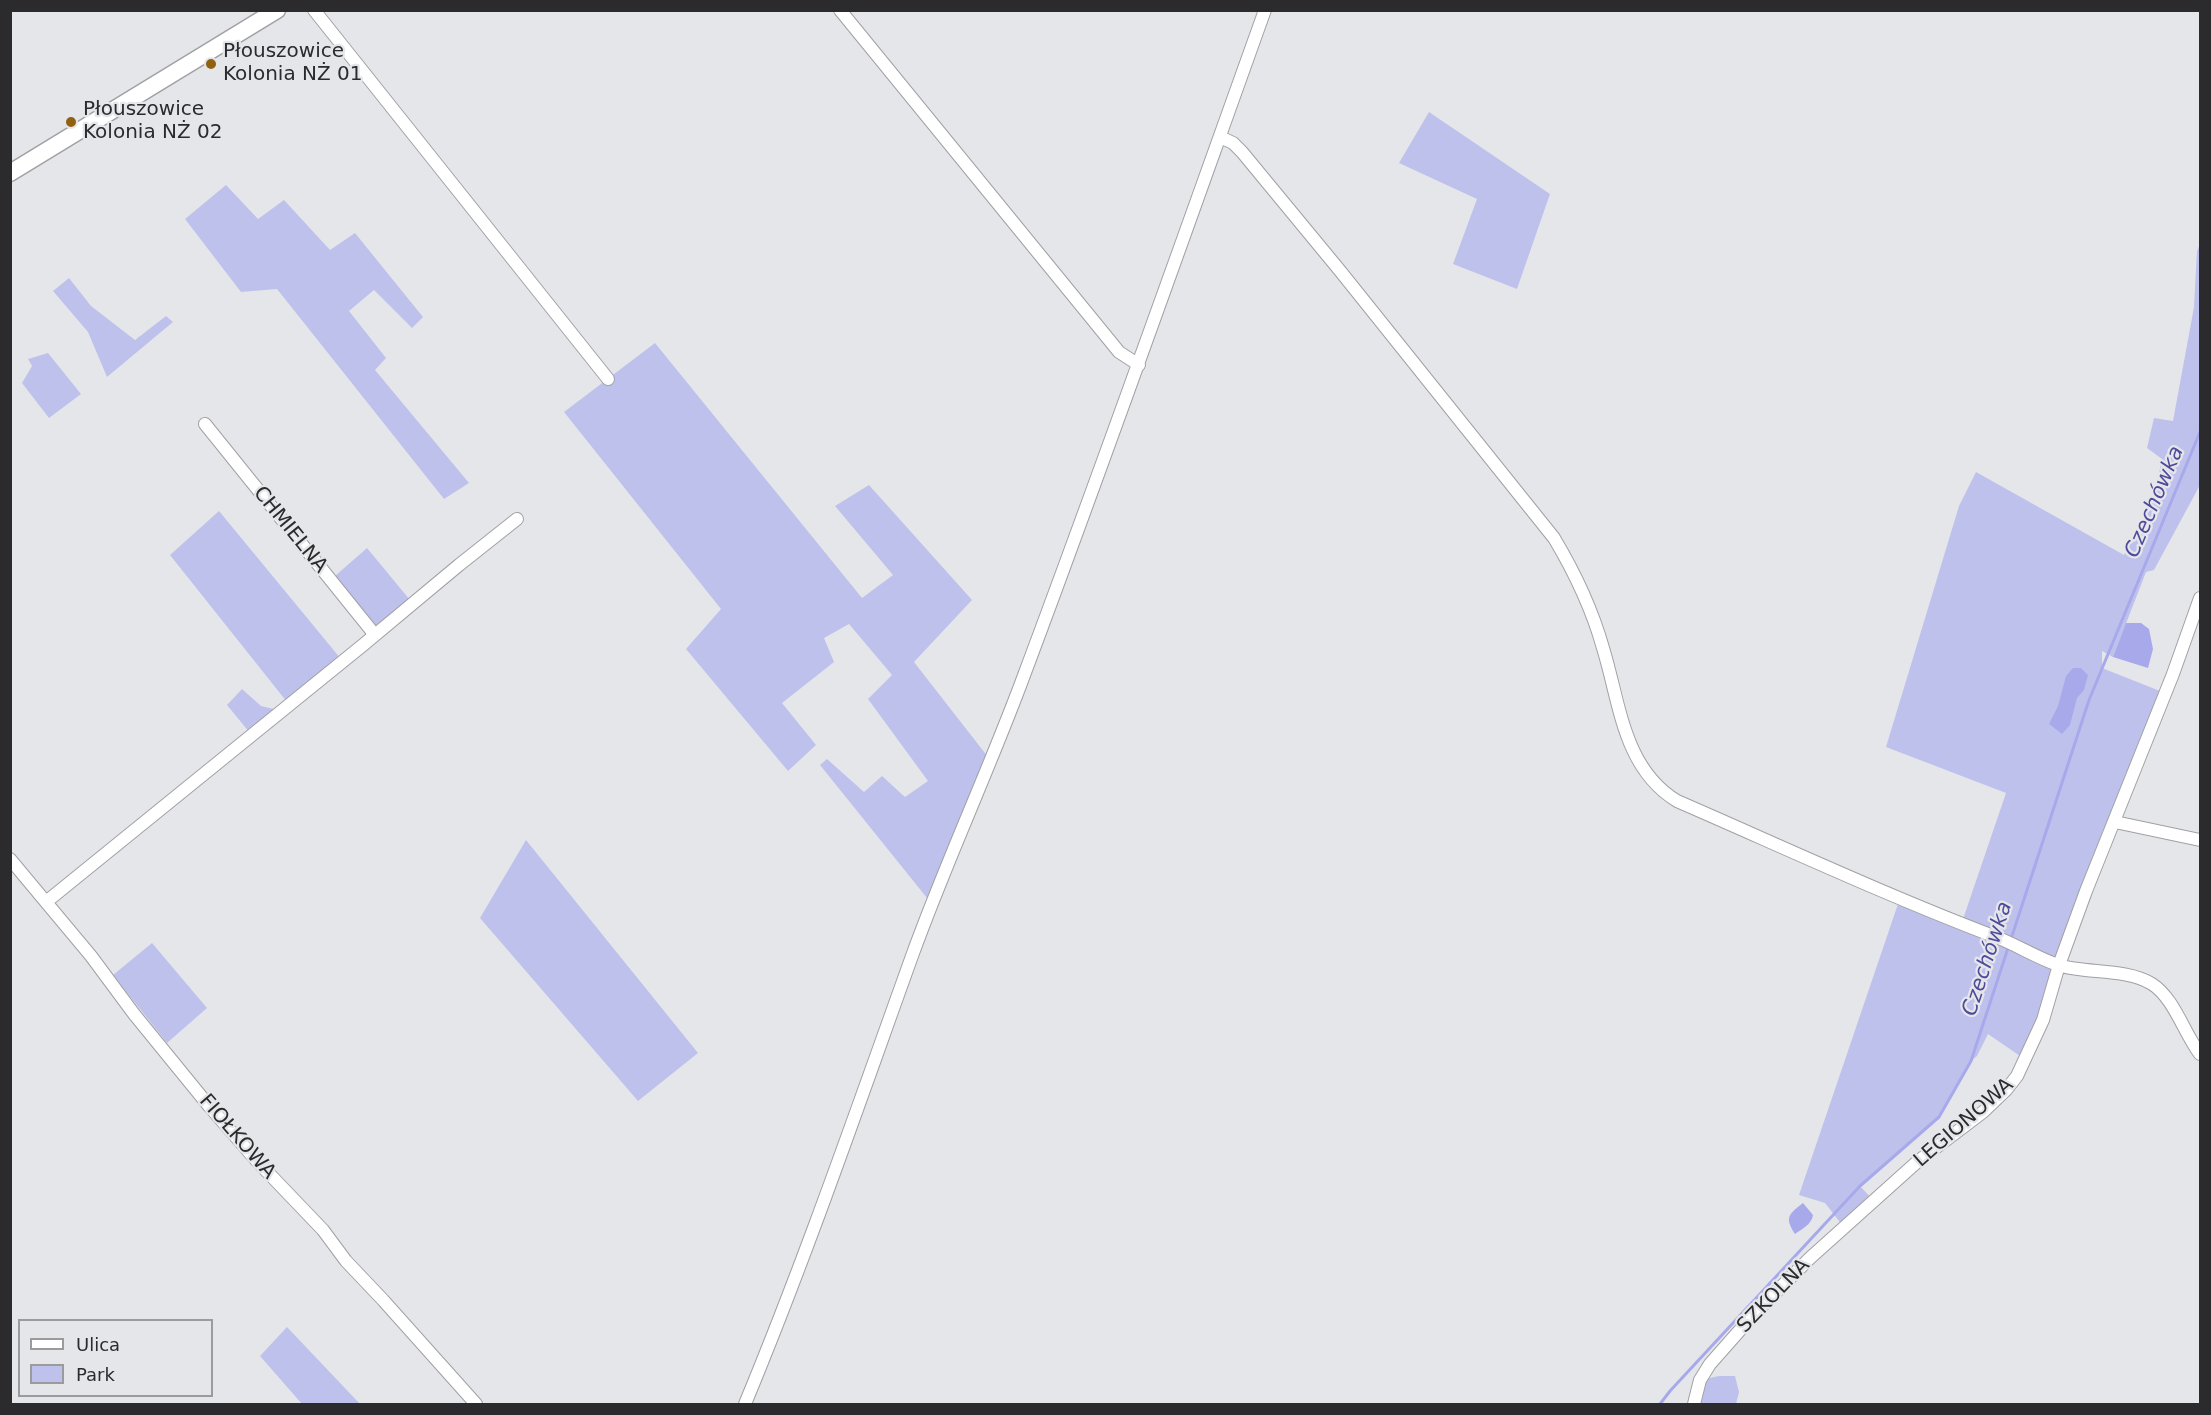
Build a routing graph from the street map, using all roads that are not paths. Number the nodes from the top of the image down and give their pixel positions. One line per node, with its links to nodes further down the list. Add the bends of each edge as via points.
1 (277, 10): 6 (main road)
2 (314, 10): 8 (street)
3 (840, 10): 7 (street, via 1119,352)
4 (1265, 10): 5 (street)
5 (1220, 136): 7 (street); 17 (street, via 1242,152 1554,538 1591,611 1620,716 1636,756 1662,792)
6 (10, 173)
7 (1139, 365): 21 (street)
8 (608, 379)
9 (205, 424): 12 (street, CHMIELNA)
10 (517, 519): 12 (street)
11 (2200, 597): 13 (street, LEGIONOWA)
12 (375, 635): 16 (street)
13 (2115, 822): 14 (street); 17 (street, LEGIONOWA)
14 (2200, 840)
15 (10, 859): 16 (street, FIOŁKOWA)
16 (46, 902): 20 (street, FIOŁKOWA, via 209,1106)
17 (2059, 965): 18 (street, via 2149,982 2169,1001); 19 (street, LEGIONOWA, via 2043,1020 2017,1076 1983,1112 1917,1162)
18 (2200, 1054)
19 (1874, 1202): 22 (street, SZKOLNA, via 1755,1313 1710,1364 1700,1380)
20 (476, 1404)
21 (745, 1404)
22 (1694, 1404)

